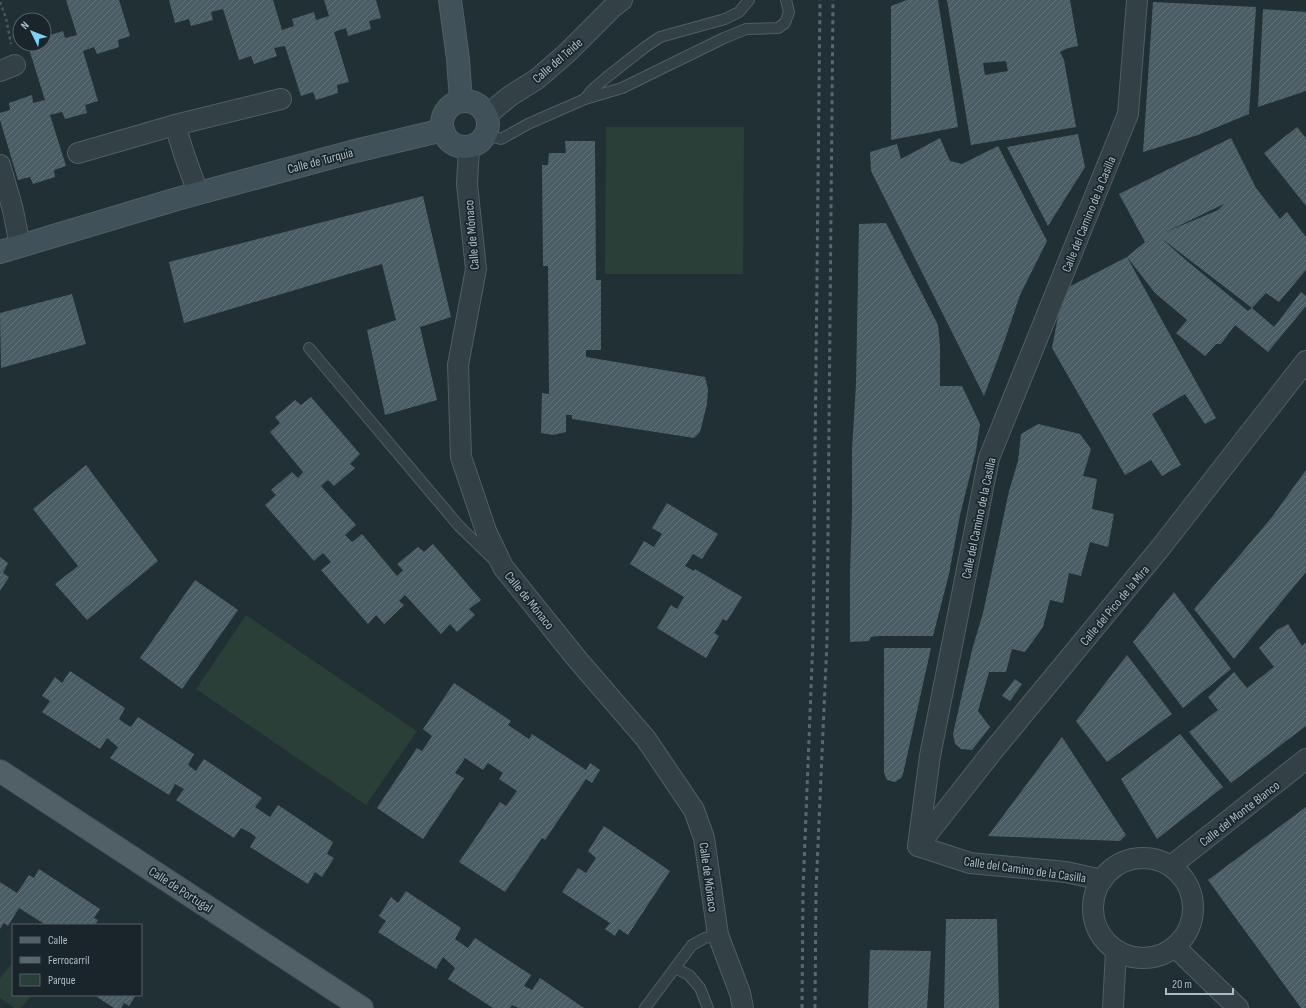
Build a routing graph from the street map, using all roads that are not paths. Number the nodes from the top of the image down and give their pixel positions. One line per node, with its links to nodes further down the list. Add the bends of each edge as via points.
1 (450, 0): 8 (street)
2 (622, 0): 11 (street, Calle del Teide, via 568,53 537,79 510,96)
3 (749, 0): 6 (lane, via 739,12 725,19 660,37 607,77)
4 (786, 0): 6 (lane, via 789,12 785,22 778,28 746,29 622,88)
5 (1137, 0): 21 (street, Calle del Camino de la Casilla, via 1128,114 989,458 930,756)
6 (585, 98): 11 (lane, via 501,139)
7 (281, 99): 9 (street)
8 (461, 101): 10 (street, via 452,104 445,111 442,120); 11 (street, via 469,100 483,108)
9 (175, 124): 12 (street); 14 (street)
10 (443, 130): 11 (street, via 445,136 456,145); 14 (street, Calle de Turquía)
11 (481, 132): 18 (street, Calle de Mónaco, via 467,184 476,269 458,365 461,456 486,531)
12 (78, 153)
13 (0, 165): 15 (street, via 13,210)
14 (198, 193): 15 (street, Calle de Turquía)
15 (10, 249)
16 (309, 348): 18 (lane, via 459,526)
17 (1306, 361): 21 (street, Calle del Pico de la Mira, via 1161,547)
18 (506, 571): 24 (street, Calle de Mónaco, via 646,739 694,810 704,838)
19 (1306, 759): 22 (street, Calle del Monte Blanco)
20 (0, 771): 28 (main road, Calle de Portugal)
21 (918, 846): 23 (street, Calle del Camino de la Casilla, via 970,863 1066,872)
22 (1172, 866): 23 (street, via 1157,859 1141,858 1126,861 1106,873); 25 (street, via 1191,890 1194,906 1186,936)
23 (1102, 880): 26 (street, via 1095,895 1093,910 1096,926 1104,940)
24 (718, 935): 27 (lane, via 692,945); 31 (street, Calle de Mónaco, via 740,993)
25 (1175, 947): 26 (street, via 1161,955 1146,958 1130,957); 33 (street)
26 (1116, 950): 32 (street)
27 (675, 968): 29 (lane); 30 (lane, via 689,974 700,988)
28 (362, 1008)
29 (645, 1008)
30 (708, 1008)
31 (743, 1008)
32 (1113, 1008)
33 (1238, 1008)

